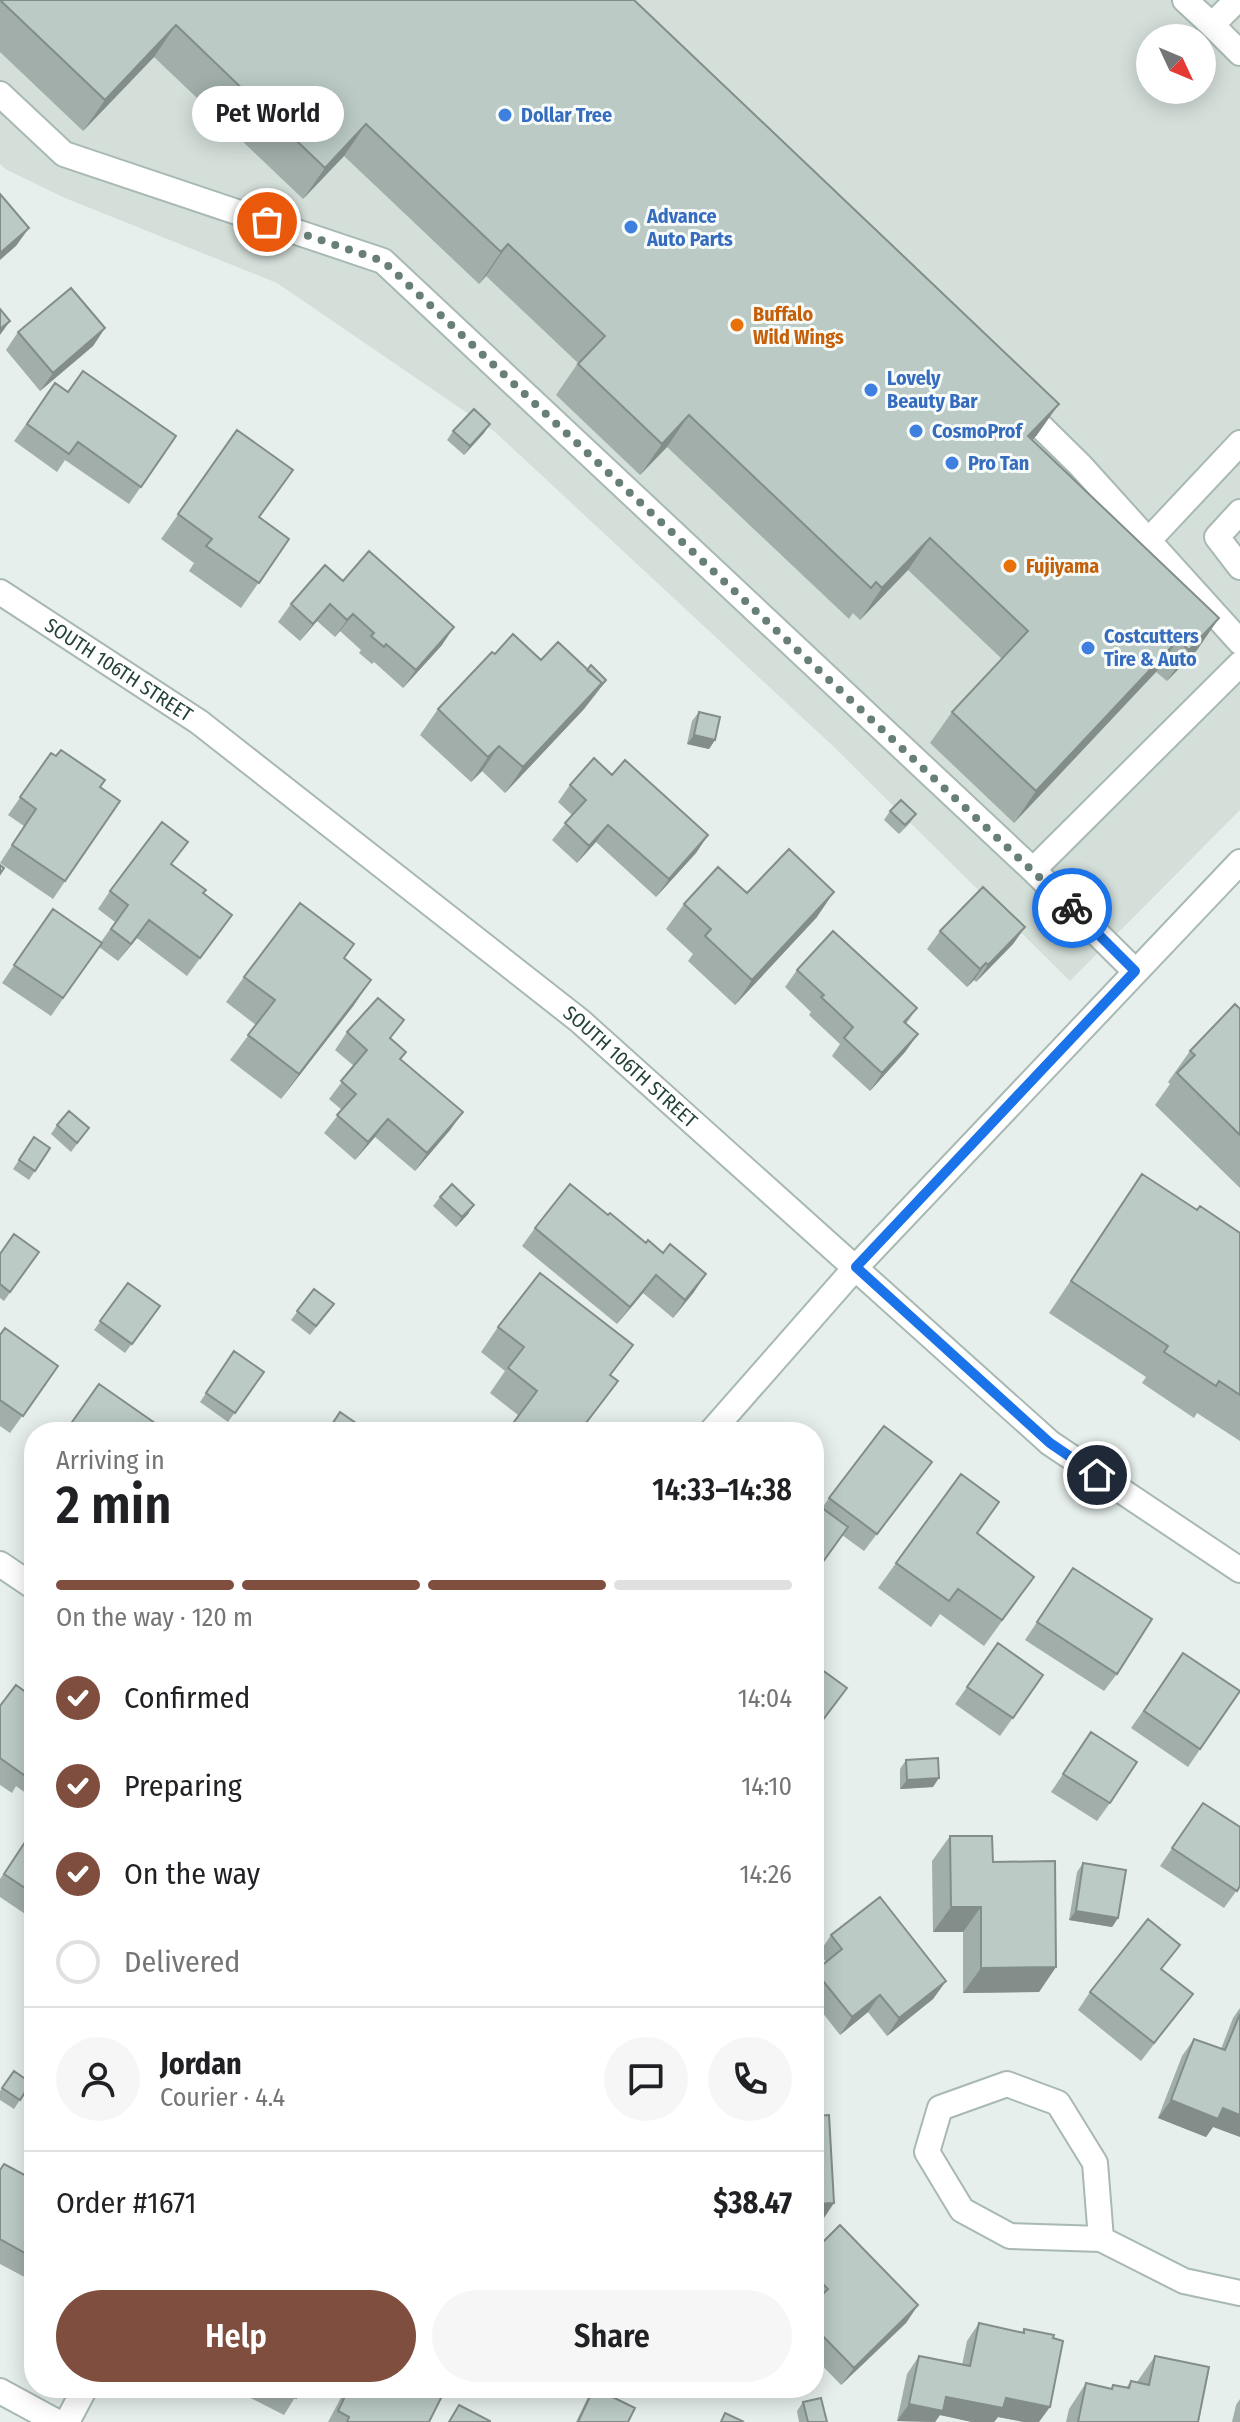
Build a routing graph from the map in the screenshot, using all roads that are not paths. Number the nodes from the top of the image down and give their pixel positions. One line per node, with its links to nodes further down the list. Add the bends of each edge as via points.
1 (1185, 0): 3 (street)
2 (1237, 0): 4 (street)
3 (1211, 24)
4 (1213, 24)
5 (1216, 29): 6 (street)
6 (1240, 53)
7 (0, 94): 17 (street, via 64,154 383,261)
8 (1000, 386): 11 (street)
9 (1237, 453): 11 (street)
10 (1240, 512): 12 (street, via 1217,537)
11 (1148, 541): 14 (street)
12 (1240, 567)
13 (0, 592): 19 (street, SOUTH 106TH STREET, via 199,722 580,1021)
14 (1240, 642)
15 (1240, 664): 17 (street)
16 (1240, 862): 18 (street)
17 (1033, 870): 18 (street)
18 (1135, 971): 19 (street)
19 (856, 1267): 20 (street); 22 (street, SOUTH 106TH STREET, via 1050,1443)
20 (720, 1422)
21 (0, 1564): 23 (street)
22 (1240, 1570)
23 (24, 1580)
24 (1101, 2239): 24 (street, via 1095,2163 1058,2103 1007,2084 940,2108 927,2152 962,2210 1010,2236); 25 (street, via 1184,2281)
25 (1240, 2293)
26 (0, 2391): 28 (street)
27 (80, 2398): 29 (street)
28 (57, 2422)
29 (67, 2422)

